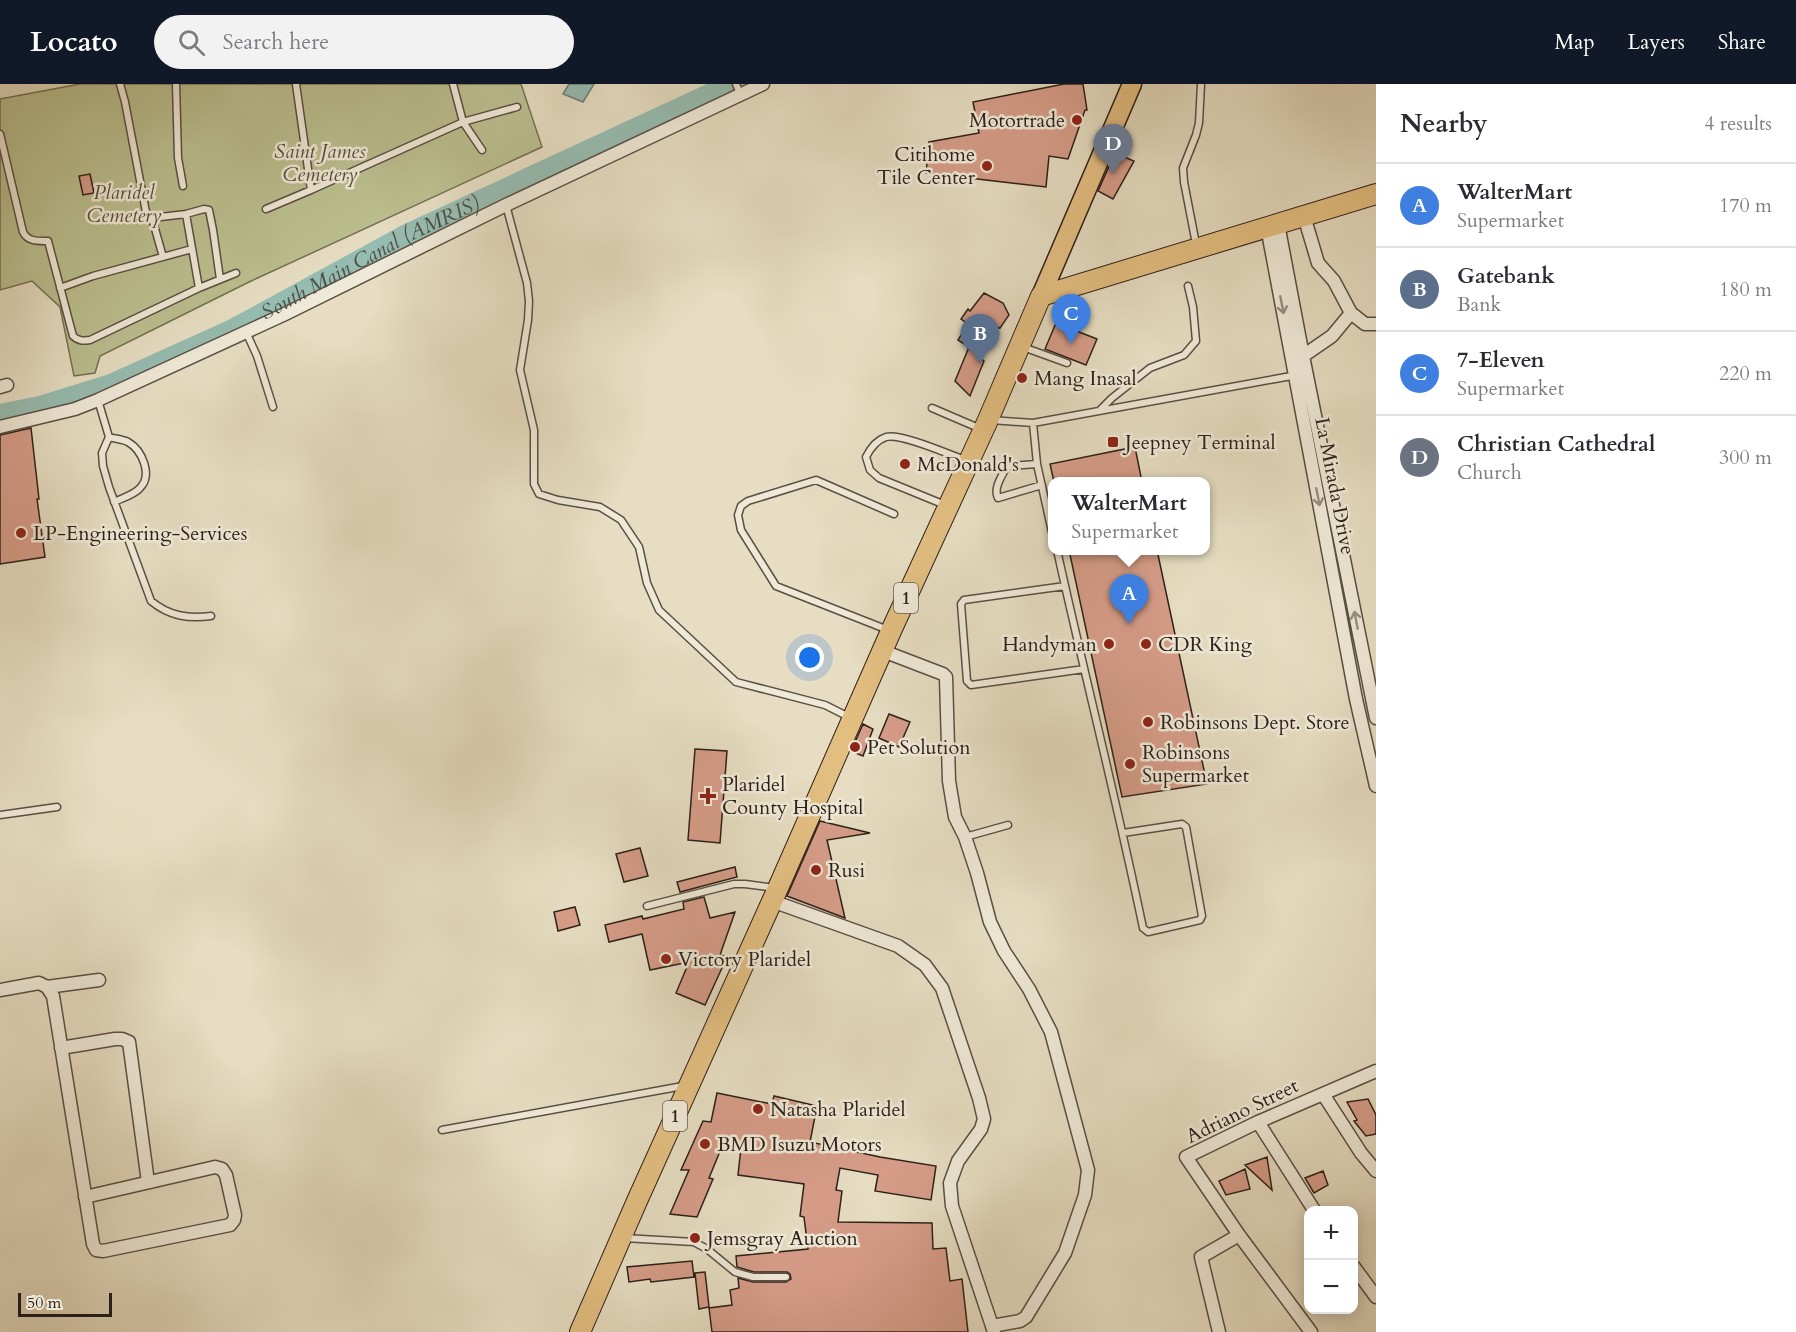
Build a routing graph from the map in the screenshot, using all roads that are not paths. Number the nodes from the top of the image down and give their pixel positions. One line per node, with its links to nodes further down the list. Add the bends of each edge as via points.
1 (120, 84): 20 (lane, via 146,212)
2 (176, 84): 13 (lane, via 178,158)
3 (296, 84): 14 (lane)
4 (453, 84): 10 (lane)
5 (763, 84): 8 (street)
6 (1132, 84): 31 (main road, 1)
7 (1201, 84): 23 (lane, via 1199,123 1183,168)
8 (738, 88): 16 (street)
9 (517, 107): 10 (lane)
10 (463, 122): 12 (lane); 14 (lane)
11 (0, 134): 29 (lane, via 24,232 32,240 48,241)
12 (482, 150)
13 (183, 186)
14 (311, 190): 17 (lane)
15 (1376, 194): 19 (highway)
16 (506, 205): 34 (street); 63 (lane, via 527,283 528,320 520,370 534,430 534,484 539,494 600,507 621,520 639,547 647,583 659,610 736,682 825,705)
17 (266, 208)
18 (186, 214): 20 (lane); 22 (lane); 27 (lane, via 209,210)
19 (1304, 216): 21 (highway); 32 (street, via 1318,263 1335,281)
20 (152, 218): 24 (lane)
21 (1272, 226): 23 (highway); 25 (street, La Mirada Drive)
22 (192, 249): 24 (lane); 30 (lane)
23 (1197, 249): 31 (highway)
24 (163, 257): 29 (lane)
25 (1279, 263): 36 (street, La Mirada Drive); 38 (street, La Mirada Drive, one-way to 38)
26 (236, 273): 27 (lane)
27 (220, 279): 30 (lane)
28 (1188, 286): 42 (lane, via 1196,341 1184,355 1150,368)
29 (60, 288): 30 (lane, via 74,336 82,341)
30 (199, 288)
31 (1041, 296): 35 (highway, 1)
32 (1351, 313): 33 (street, via 1365,324); 36 (street, via 1332,336)
33 (1376, 324)
34 (246, 332): 39 (street); 40 (lane)
35 (1020, 345): 37 (lane); 44 (highway, 1)
36 (1303, 356): 38 (street, La Mirada Drive)
37 (1067, 363)
38 (1300, 374): 42 (lane); 60 (street, La Mirada Drive, one-way to 38); 61 (street, La Mirada Drive, one-way to 61)
39 (98, 400): 45 (street); 46 (lane)
40 (273, 407)
41 (932, 408): 44 (lane)
42 (1100, 411): 43 (lane)
43 (1033, 423): 44 (lane); 48 (lane)
44 (986, 425): 47 (highway, 1)
45 (0, 427)
46 (109, 437): 50 (lane, via 102,453); 50 (lane, via 131,444 146,470 138,491)
47 (968, 461): 51 (highway, 1); 51 (lane, via 900,437 886,437 866,457 870,470 879,478)
48 (1037, 464): 49 (lane); 49 (lane, via 1007,466 996,494 1005,498)
49 (1042, 485): 52 (lane)
50 (114, 502): 56 (lane, via 151,601 174,615)
51 (948, 507): 57 (highway, 1)
52 (1048, 511)
53 (894, 514): 57 (lane, via 816,480 748,501 738,515 741,530 776,586)
54 (1058, 555): 55 (lane)
55 (1065, 586): 59 (lane); 59 (lane, via 964,600 961,604 967,681 971,686)
56 (211, 616)
57 (891, 631): 58 (highway, 1)
58 (883, 651): 63 (highway, 1); 69 (street, via 946,677 949,781 955,817)
59 (1084, 669): 68 (lane)
60 (1373, 698): 61 (lane); 62 (street, La Mirada Drive)
61 (1356, 699): 64 (street, La Mirada Drive)
62 (1376, 718)
63 (853, 719): 70 (highway, 1)
64 (1376, 786)
65 (57, 807): 66 (lane)
66 (0, 815)
67 (1008, 825): 69 (lane)
68 (1123, 833): 68 (lane, via 1143,928 1148,932 1200,920 1186,827 1182,824)
69 (965, 837): 90 (street, via 990,922 1051,1032 1089,1170 1065,1253 1026,1317)
70 (775, 895): 71 (lane, via 734,884); 77 (highway, 1); 90 (street, via 898,946 925,965 942,988 984,1119 957,1161 950,1183 952,1206)
71 (647, 906)
72 (99, 980): 73 (street)
73 (47, 987): 74 (street, via 39,983); 75 (street, via 53,996)
74 (0, 990)
75 (61, 1048): 82 (street, via 115,1039 129,1042); 83 (street)
76 (1376, 1071): 78 (street, Adriano Street)
77 (689, 1085): 80 (lane); 86 (highway, 1)
78 (1323, 1094): 79 (street, Adriano Street); 81 (street)
79 (1258, 1122): 84 (street); 85 (street, Adriano Street, via 1186,1156)
80 (442, 1130)
81 (1376, 1171)
82 (147, 1182): 83 (street); 83 (street, via 215,1167 222,1169 236,1215 234,1220 230,1224 96,1250)
83 (85, 1197)
84 (1311, 1206)
85 (1239, 1235): 92 (street, via 1202,1257); 93 (street, Adriano Street)
86 (620, 1238): 88 (lane, via 694,1242 735,1272 753,1277); 91 (highway, 1)
87 (1358, 1272): 89 (street)
88 (786, 1276)
89 (1374, 1290)
90 (993, 1329)
91 (580, 1332)
92 (1220, 1332)
93 (1311, 1332)

